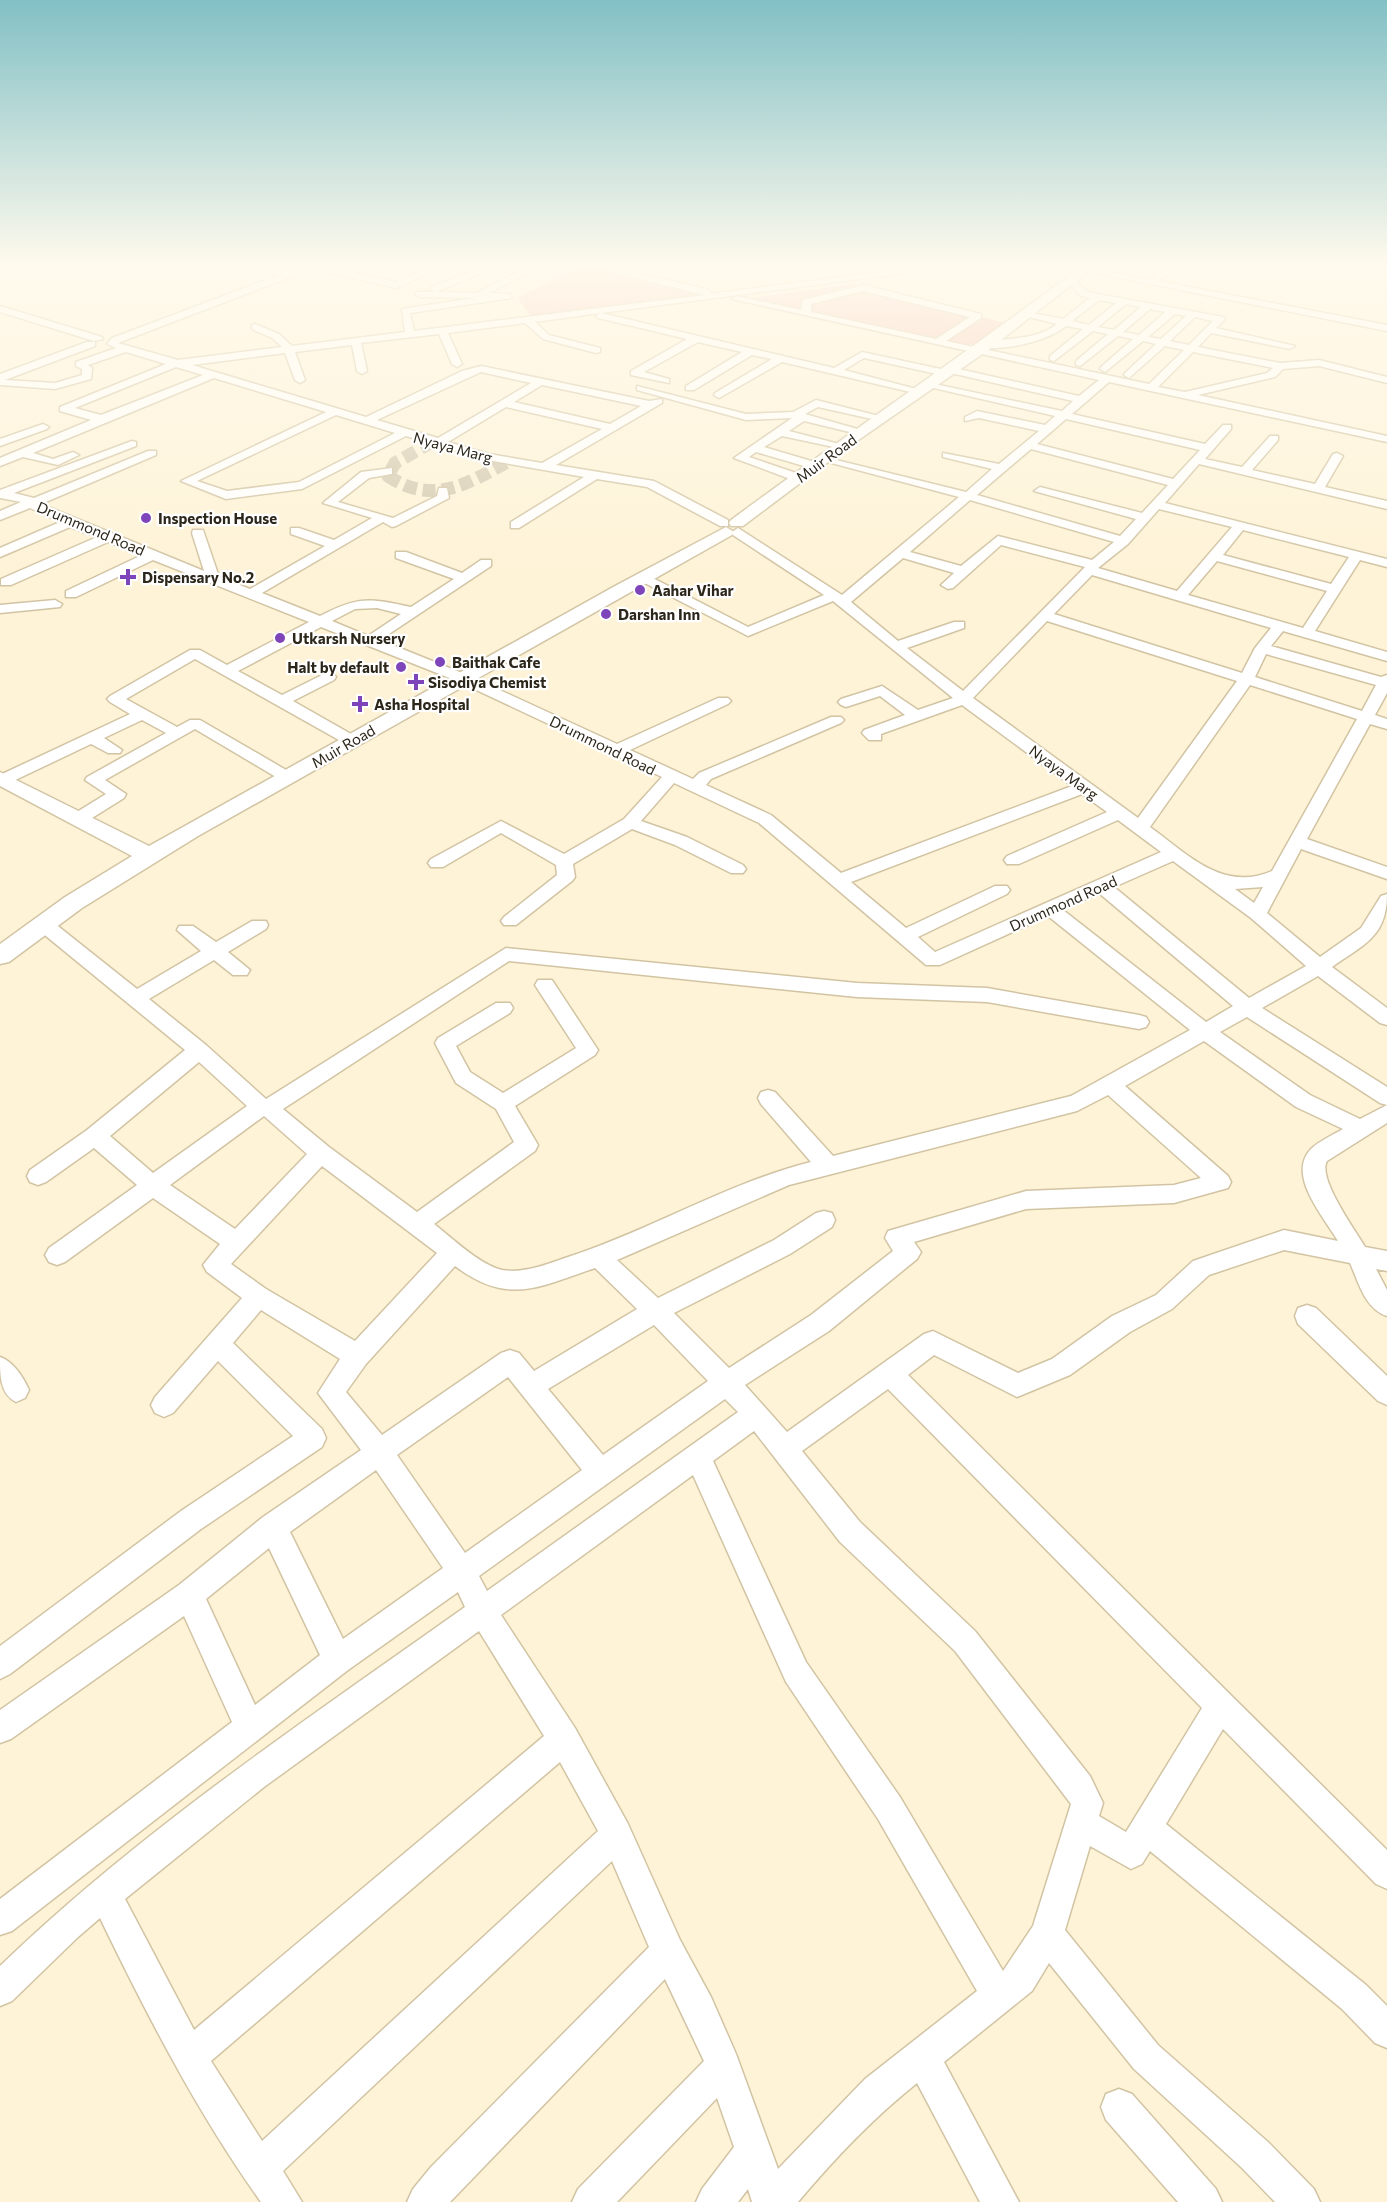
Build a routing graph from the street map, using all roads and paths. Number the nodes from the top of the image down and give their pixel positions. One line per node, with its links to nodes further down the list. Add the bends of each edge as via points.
1 (28, 369): 28 (street)
2 (87, 369): 28 (street, via 87,377 73,384 44,388)
3 (162, 369): 46 (street, via 64,409)
4 (190, 369): 23 (street, Nyaya Marg)
5 (296, 369): 29 (street)
6 (643, 369): 26 (street, via 635,373)
7 (722, 369): 33 (street)
8 (763, 369): 36 (street)
9 (826, 369): 20 (street)
10 (840, 369): 20 (street)
11 (936, 369): 21 (street)
12 (951, 369): 21 (main road, Muir Road)
13 (1023, 369): 25 (street)
14 (1054, 369): 27 (street)
15 (1111, 369): 27 (street)
16 (1136, 369): 24 (street)
17 (1170, 369): 35 (street)
18 (1277, 369): 38 (street, via 1271,375)
19 (1342, 369): 30 (street)
20 (836, 371): 34 (street)
21 (948, 371): 34 (main road, Muir Road); 40 (street)
22 (665, 373): 26 (street)
23 (212, 375): 43 (street, Nyaya Marg); 46 (street)
24 (1130, 375)
25 (1043, 376)
26 (655, 379): 33 (street)
27 (1102, 379): 35 (street); 38 (street, via 1152,399); 40 (street)
28 (0, 380)
29 (300, 380)
30 (1387, 380)
31 (541, 381): 41 (street); 42 (street); 48 (street, via 475,370)
32 (641, 388): 37 (street)
33 (690, 388): 36 (street)
34 (924, 388): 45 (street); 49 (main road, Muir Road)
35 (1150, 389): 38 (street)
36 (719, 395): 39 (street)
37 (670, 396): 42 (street); 44 (street, via 746,417)
38 (1184, 396): 58 (street)
39 (732, 399)
40 (1082, 400): 45 (street)
41 (505, 402): 52 (street); 59 (street)
42 (651, 405): 52 (street)
43 (334, 412): 48 (street, Nyaya Marg); 55 (street, via 186,481 226,495 302,485)
44 (801, 414): 49 (street); 54 (street)
45 (1063, 415): 53 (street); 64 (street)
46 (102, 419): 66 (street)
47 (969, 419): 53 (street, via 977,414)
48 (365, 422): 55 (street, Nyaya Marg)
49 (871, 425): 63 (main road, Muir Road)
50 (43, 427): 60 (street)
51 (1227, 427): 64 (street)
52 (614, 428): 73 (street)
53 (1047, 429): 62 (street)
54 (781, 432): 63 (street); 65 (street)
55 (403, 433): 59 (street, Nyaya Marg)
56 (121, 436): 66 (street, via 54,463)
57 (1274, 438): 76 (street)
58 (1387, 439)
59 (438, 443): 73 (street, Nyaya Marg, via 487,457)
60 (0, 444)
61 (132, 444): 83 (street)
62 (1029, 445): 74 (street); 79 (street)
63 (839, 447): 72 (main road, Muir Road)
64 (1207, 448): 70 (street)
65 (757, 449): 72 (street); 78 (street, via 741,458)
66 (22, 453): 71 (street)
67 (152, 453): 85 (street)
68 (947, 455): 74 (street)
69 (1337, 456): 80 (street)
70 (1196, 460): 76 (street); 79 (street)
71 (0, 462)
72 (819, 462): 78 (main road, Muir Road); 84 (street)
73 (545, 466): 77 (street, Nyaya Marg)
74 (1000, 468): 84 (street)
75 (388, 471): 89 (street, via 365,475 328,503)
76 (1244, 472): 80 (street)
77 (596, 474): 92 (street); 94 (street, Nyaya Marg, via 650,484)
78 (798, 478): 94 (main road, Muir Road)
79 (1176, 483): 86 (street)
80 (1318, 489): 87 (street)
81 (443, 491): 89 (street, via 443,498 392,523)
82 (1040, 491): 90 (street)
83 (1, 494): 85 (street, Drummond Road)
84 (968, 496): 98 (street); 101 (street)
85 (33, 502): 88 (street); 91 (street, Drummond Road)
86 (1155, 504): 90 (street); 93 (street)
87 (1387, 505)
88 (0, 516)
89 (383, 517): 99 (street)
90 (1144, 517): 98 (street)
91 (70, 522): 97 (street, Drummond Road); 100 (street)
92 (515, 525)
93 (1241, 525): 104 (street); 105 (street)
94 (731, 527): 112 (main road, Muir Road); 119 (street, Nyaya Marg)
95 (295, 531): 99 (street)
96 (198, 533): 110 (street)
97 (108, 537): 102 (street, Drummond Road); 113 (street)
98 (1123, 540): 108 (street)
99 (335, 545): 117 (street)
100 (0, 553)
101 (900, 553): 109 (street); 119 (street)
102 (153, 555): 110 (street, Drummond Road); 116 (street)
103 (401, 555): 111 (street)
104 (1357, 555): 107 (street); 115 (street)
105 (1214, 556): 115 (street); 118 (street)
106 (486, 563): 111 (street)
107 (1387, 563)
108 (1092, 568): 109 (street, via 1003,539); 118 (street); 123 (street)
109 (963, 571): 114 (street)
110 (213, 578): 117 (street, Drummond Road)
111 (464, 578): 122 (street)
112 (642, 578): 119 (street, via 748,632); 134 (main road, Muir Road)
113 (6, 582)
114 (948, 585)
115 (1334, 590): 127 (street)
116 (71, 594)
117 (251, 594): 124 (street, Drummond Road)
118 (1180, 596): 126 (street)
119 (839, 599): 129 (street, Nyaya Marg)
120 (55, 604): 121 (street)
121 (0, 609)
122 (413, 612): 124 (street, via 377,604 352,605); 128 (street)
123 (1046, 616): 135 (street); 137 (street)
124 (322, 622): 128 (street, Drummond Road); 132 (street)
125 (959, 625): 129 (street)
126 (1281, 626): 127 (street); 130 (street)
127 (1306, 633): 131 (street)
128 (370, 641): 134 (street, Drummond Road)
129 (896, 647): 137 (street, Nyaya Marg)
130 (1262, 648): 135 (street); 136 (street)
131 (1387, 657)
132 (227, 671): 138 (street); 141 (street, via 195,653 115,699)
133 (329, 677): 138 (street)
134 (462, 678): 149 (main road, Muir Road); 151 (street, Drummond Road)
135 (1246, 681): 143 (street); 160 (street)
136 (1386, 681): 143 (street)
137 (964, 699): 142 (street); 155 (street, Nyaya Marg)
138 (282, 701): 149 (street)
139 (723, 701): 151 (street)
140 (846, 702): 142 (street, via 882,691)
141 (140, 714): 146 (street); 148 (street)
142 (915, 715): 147 (street, via 870,733)
143 (1367, 717): 145 (street); 161 (street)
144 (836, 720): 156 (street, via 705,776)
145 (1387, 724)
146 (177, 733): 152 (street, via 195,723); 158 (street, via 93,780 118,794)
147 (875, 737)
148 (91, 738): 150 (street); 154 (street)
149 (352, 741): 152 (main road, Muir Road)
150 (114, 750)
151 (615, 751): 153 (street, Drummond Road)
152 (287, 777): 163 (main road, Muir Road)
153 (671, 777): 156 (street, Drummond Road); 159 (street)
154 (2, 779): 158 (main road)
155 (1084, 787): 157 (street, Nyaya Marg); 171 (street)
156 (695, 788): 171 (street, Drummond Road, via 765,819)
157 (1120, 813): 160 (street, Nyaya Marg); 164 (street)
158 (78, 819): 163 (main road)
159 (630, 823): 165 (street); 167 (street, via 681,841)
160 (1140, 828): 162 (street, Nyaya Marg)
161 (1297, 842): 168 (street); 170 (street)
162 (1175, 853): 169 (street, Nyaya Marg); 172 (street, Drummond Road)
163 (150, 856): 178 (main road, Muir Road)
164 (1013, 860)
165 (564, 862): 166 (street, via 501,826); 177 (street, via 566,877)
166 (437, 863)
167 (737, 869)
168 (1387, 873)
169 (1203, 874): 170 (street, via 1247,885); 176 (street, Nyaya Marg)
170 (1279, 875): 176 (street)
171 (838, 880): 181 (street, Drummond Road)
172 (1102, 886): 175 (street, Drummond Road); 189 (street)
173 (1001, 890): 181 (street)
174 (1387, 900): 184 (street, via 1368,932)
175 (1050, 909): 181 (street, Drummond Road, via 933,960); 192 (street)
176 (1257, 914): 184 (street, Nyaya Marg)
177 (510, 921)
178 (42, 923): 183 (main road, Muir Road); 187 (street)
179 (259, 925): 182 (street)
180 (186, 930): 182 (street)
181 (904, 936)
182 (216, 951): 185 (street); 187 (street)
183 (0, 956)
184 (1319, 967): 189 (street); 190 (street, Nyaya Marg)
185 (240, 970)
186 (545, 986): 196 (street, via 588,1050)
187 (135, 999): 193 (street)
188 (503, 1008): 196 (street, via 445,1043 463,1077)
189 (1248, 1008): 192 (street); 198 (street)
190 (1387, 1018)
191 (1139, 1022): 197 (street, via 987,995 857,990 506,954)
192 (1204, 1031): 194 (street); 199 (street, via 1303,1101)
193 (199, 1050): 197 (street); 200 (street)
194 (1110, 1085): 202 (street, via 1077,1103); 221 (street, via 1220,1182 1174,1194 1026,1200 896,1239 909,1252 820,1323)
195 (768, 1098): 202 (street)
196 (503, 1103): 206 (street, via 527,1145)
197 (265, 1108): 201 (street); 204 (street)
198 (1386, 1111): 199 (street)
199 (1362, 1129): 210 (street, via 1319,1155 1313,1165 1314,1180)
200 (95, 1136): 203 (street); 204 (street)
201 (321, 1153): 206 (street); 207 (street)
202 (828, 1166): 211 (street, via 785,1177)
203 (38, 1176)
204 (153, 1186): 207 (street); 209 (street)
205 (824, 1220): 215 (street, via 782,1247)
206 (417, 1224): 208 (street)
207 (237, 1242): 213 (street, via 215,1265)
208 (453, 1251): 211 (street, via 479,1271 501,1280 530,1281); 218 (street)
209 (57, 1255)
210 (1358, 1255): 212 (street); 214 (street, via 1377,1296); 220 (street, via 1284,1240 1201,1268 1164,1302 1121,1324 1061,1367 1017,1385 933,1342)
211 (599, 1257): 215 (street)
212 (1387, 1261)
213 (258, 1296): 217 (street); 218 (street)
214 (1387, 1305)
215 (656, 1311): 221 (street); 222 (street)
216 (1307, 1316): 224 (street)
217 (216, 1344): 225 (street); 236 (street, via 313,1437 191,1520)
218 (357, 1356): 228 (street, via 331,1394)
219 (0, 1368): 223 (street)
220 (889, 1373): 227 (street); 237 (street)
221 (725, 1384): 226 (street); 230 (street)
222 (531, 1386): 228 (street, via 510,1361); 230 (street)
223 (16, 1390)
224 (1387, 1393)
225 (164, 1405)
226 (757, 1414): 227 (street); 229 (street)
227 (784, 1449): 241 (street, via 850,1532 965,1641 1079,1787 1087,1803)
228 (380, 1454): 231 (street); 232 (street)
229 (698, 1457): 234 (street); 250 (street, via 796,1672 889,1808)
230 (602, 1474): 232 (street)
231 (273, 1527): 233 (street); 235 (street)
232 (463, 1573): 234 (street); 235 (street)
233 (189, 1595): 238 (street); 239 (street)
234 (483, 1612): 240 (street); 245 (street, via 253,1776)
235 (338, 1660): 239 (street)
236 (0, 1664)
237 (1221, 1706): 242 (street); 244 (street)
238 (0, 1728)
239 (251, 1729): 246 (street)
240 (564, 1739): 243 (street); 252 (street)
241 (1081, 1823): 242 (street, via 1131,1853); 247 (street)
242 (1144, 1827): 251 (street, via 1354,1997)
243 (617, 1834): 248 (street); 257 (street)
244 (1387, 1873)
245 (105, 1893): 249 (street); 252 (street)
246 (0, 1919)
247 (1047, 1934): 250 (street, via 1020,1978); 265 (street, via 1146,2057)
248 (668, 1952): 254 (street, via 699,2008); 259 (street)
249 (0, 1989)
250 (999, 1996): 253 (street)
251 (1387, 2031)
252 (189, 2057): 257 (street)
253 (922, 2057): 262 (street, via 878,2092); 263 (street)
254 (724, 2066): 256 (street); 260 (street)
255 (1119, 2107): 264 (street)
256 (753, 2152): 261 (street); 262 (street)
257 (258, 2169): 258 (street)
258 (283, 2202)
259 (426, 2202)
260 (591, 2202)
261 (715, 2202)
262 (772, 2202)
263 (1000, 2202)
264 (1203, 2202)
265 (1301, 2202)

